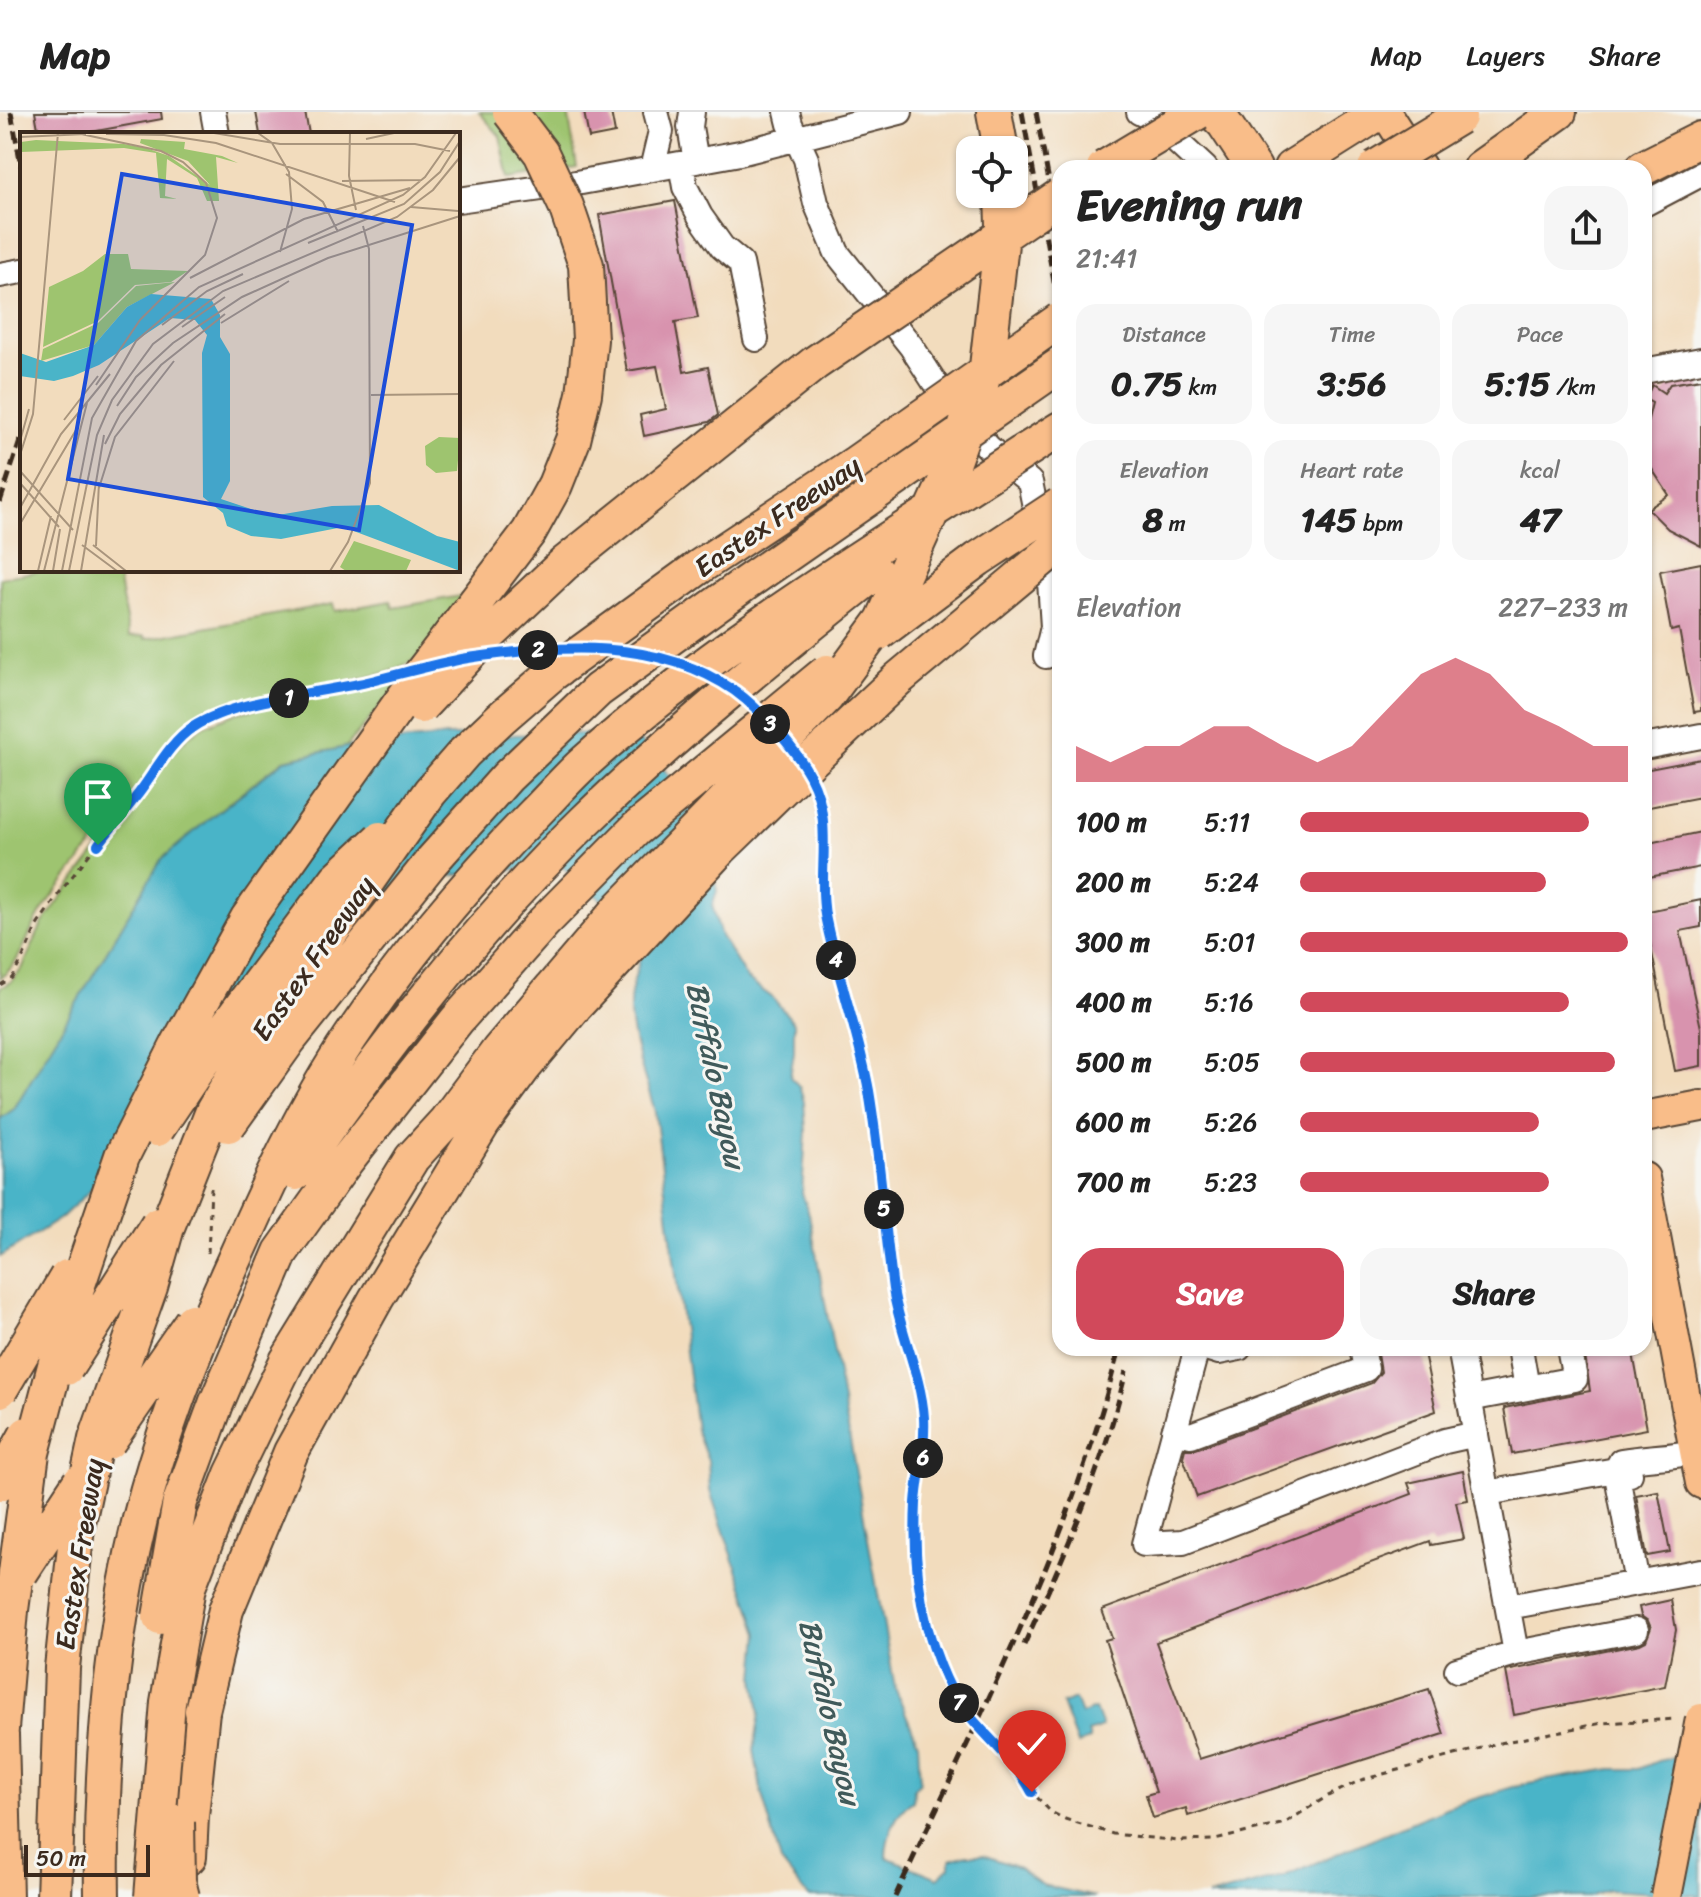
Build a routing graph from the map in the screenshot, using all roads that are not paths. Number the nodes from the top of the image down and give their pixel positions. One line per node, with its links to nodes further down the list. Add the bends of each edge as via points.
1 (213, 112): 14 (street)
2 (510, 112): 50 (highway, bridge, via 541,153 586,265 590,340 573,440 529,532)
3 (656, 112): 27 (street, via 661,131)
4 (692, 112): 25 (street)
5 (787, 112): 17 (street)
6 (900, 112): 17 (street)
7 (994, 112): 15 (highway)
8 (1139, 112): 19 (street)
9 (1198, 112): 18 (highway, bridge)
10 (1213, 112): 20 (highway)
11 (1383, 112): 21 (highway); 23 (main road)
12 (1559, 112): 24 (highway)
13 (1463, 115): 22 (highway, bridge)
14 (217, 132)
15 (998, 136)
16 (1701, 139): 26 (highway)
17 (798, 140): 25 (street); 44 (street, via 837,253 911,346 948,403 1030,482)
18 (1117, 160)
19 (1196, 160)
20 (1249, 160)
21 (1304, 160)
22 (1388, 160)
23 (1416, 160)
24 (1491, 160)
25 (688, 162): 27 (street); 36 (street, via 685,187 700,216 741,263)
26 (1652, 164)
27 (652, 169): 29 (street)
28 (1701, 174): 30 (street)
29 (460, 200)
30 (1652, 200)
31 (1052, 201): 50 (highway, bridge, via 815,363 564,564 474,649)
32 (1002, 208): 53 (highway, bridge, via 987,367 947,478 883,620 827,696 620,908)
33 (20, 271): 34 (street)
34 (0, 275)
35 (1052, 326): 49 (highway, Eastex Freeway, bridge, via 553,673 464,753)
36 (756, 339)
37 (1701, 360): 38 (street)
38 (1652, 369)
39 (1052, 371): 67 (highway, bridge, via 598,690 507,777 432,861 288,1041 97,1316)
40 (1052, 434): 41 (highway, Eastex Freeway)
41 (1022, 453): 71 (highway, bridge, via 724,695 584,822 491,920 346,1101); 80 (highway, Eastex Freeway, bridge, via 773,616 585,763 484,865 348,1041 275,1171 173,1404 140,1519 121,1616 107,1716)
42 (1052, 510): 81 (highway, bridge, via 804,689 636,829 457,1020 281,1252 180,1502 156,1642 145,1787)
43 (1052, 551): 82 (highway, bridge, via 898,679 720,849 568,1014 483,1123 291,1452 226,1610 202,1711)
44 (1052, 612)
45 (1052, 631): 46 (street)
46 (1046, 656)
47 (1701, 736): 48 (street)
48 (1652, 745)
49 (430, 792): 61 (highway, bridge, via 337,879 221,1034 169,1109); 79 (highway, Eastex Freeway, bridge, via 251,1046 213,1111 167,1227 96,1439 77,1527 62,1668)
50 (322, 814): 77 (highway, bridge, via 248,918 117,1171 71,1305 32,1453)
51 (1701, 1106): 52 (main road)
52 (1652, 1115)
53 (446, 1121): 81 (highway, bridge, via 412,1158 287,1361 232,1474 188,1587 168,1702); 82 (highway, bridge, via 319,1343 255,1469 219,1567 185,1724 177,1832 178,1881)
54 (1652, 1229): 65 (main road)
55 (1195, 1356): 63 (street)
56 (1364, 1356): 63 (street, via 1366,1369 1191,1435)
57 (1461, 1356): 62 (street)
58 (1521, 1356): 60 (street)
59 (1571, 1356): 60 (street, via 1575,1379)
60 (1527, 1388): 62 (street)
61 (0, 1390)
62 (1469, 1399): 64 (street)
63 (1174, 1431): 64 (street, via 1144,1544 1183,1542 1445,1441)
64 (1476, 1434): 68 (street)
65 (1699, 1459): 66 (street, via 1666,1458 1660,1467 1626,1474)
66 (1616, 1470): 68 (street); 70 (street)
67 (0, 1483)
68 (1487, 1493): 72 (street)
69 (1701, 1571): 70 (street)
70 (1637, 1583): 72 (street)
71 (0, 1604)
72 (1508, 1607): 74 (street)
73 (1636, 1630): 74 (street)
74 (1516, 1653): 75 (street)
75 (1457, 1670)
76 (1694, 1719): 83 (main road, bridge)
77 (0, 1738): 78 (highway)
78 (5, 1897)
79 (54, 1897)
80 (102, 1897)
81 (150, 1897)
82 (185, 1897)
83 (1666, 1897)

